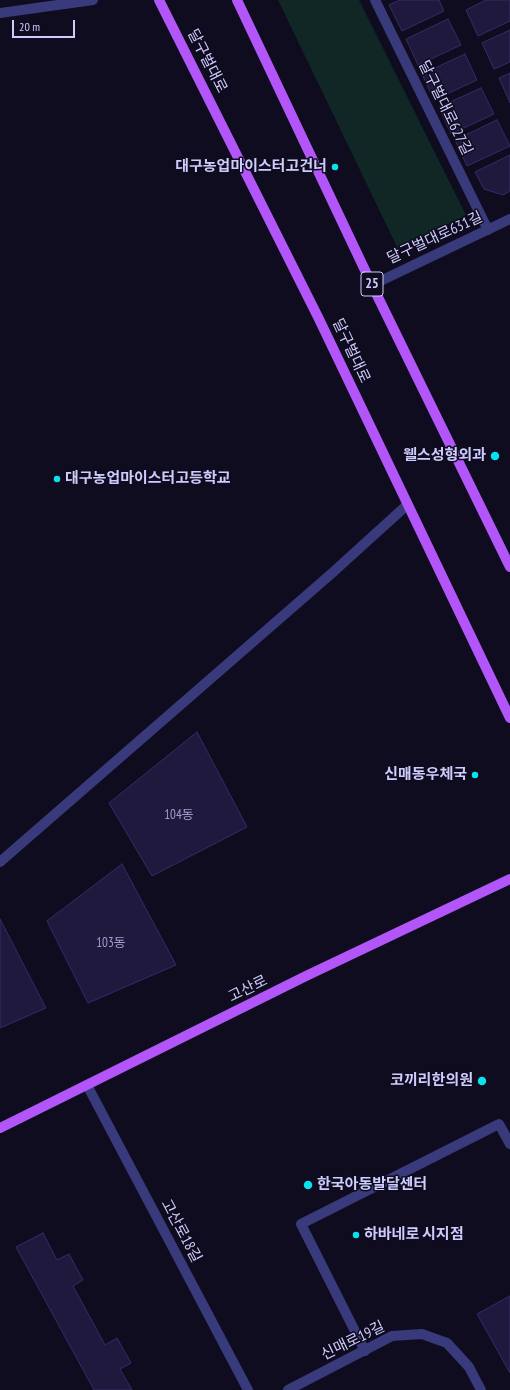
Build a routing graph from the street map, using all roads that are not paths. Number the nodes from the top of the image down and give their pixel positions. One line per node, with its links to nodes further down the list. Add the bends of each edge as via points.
1 (93, 0): 5 (street)
2 (159, 0): 9 (main road, 달구벌대로, via 319,319)
3 (237, 0): 8 (main road, 25)
4 (375, 0): 7 (street, 달구벌대로627길)
5 (0, 13)
6 (510, 219): 7 (street, 달구벌대로631길)
7 (488, 230): 8 (street, 달구벌대로631길)
8 (372, 285): 10 (main road, 25)
9 (407, 505): 11 (main road, 달구벌대로); 12 (street)
10 (510, 566)
11 (510, 718)
12 (0, 862)
13 (510, 879): 14 (main road, 고산로, via 306,976)
14 (87, 1085): 15 (main road, 고산로); 18 (street, 고산로18길)
15 (0, 1128)
16 (510, 1144): 17 (street, via 499,1124 301,1224)
17 (365, 1351): 19 (street, 신매로19길); 20 (street, 신매로19길, via 392,1336 422,1334 441,1340 448,1343 469,1367)
18 (248, 1390)
19 (288, 1390)
20 (482, 1390)

